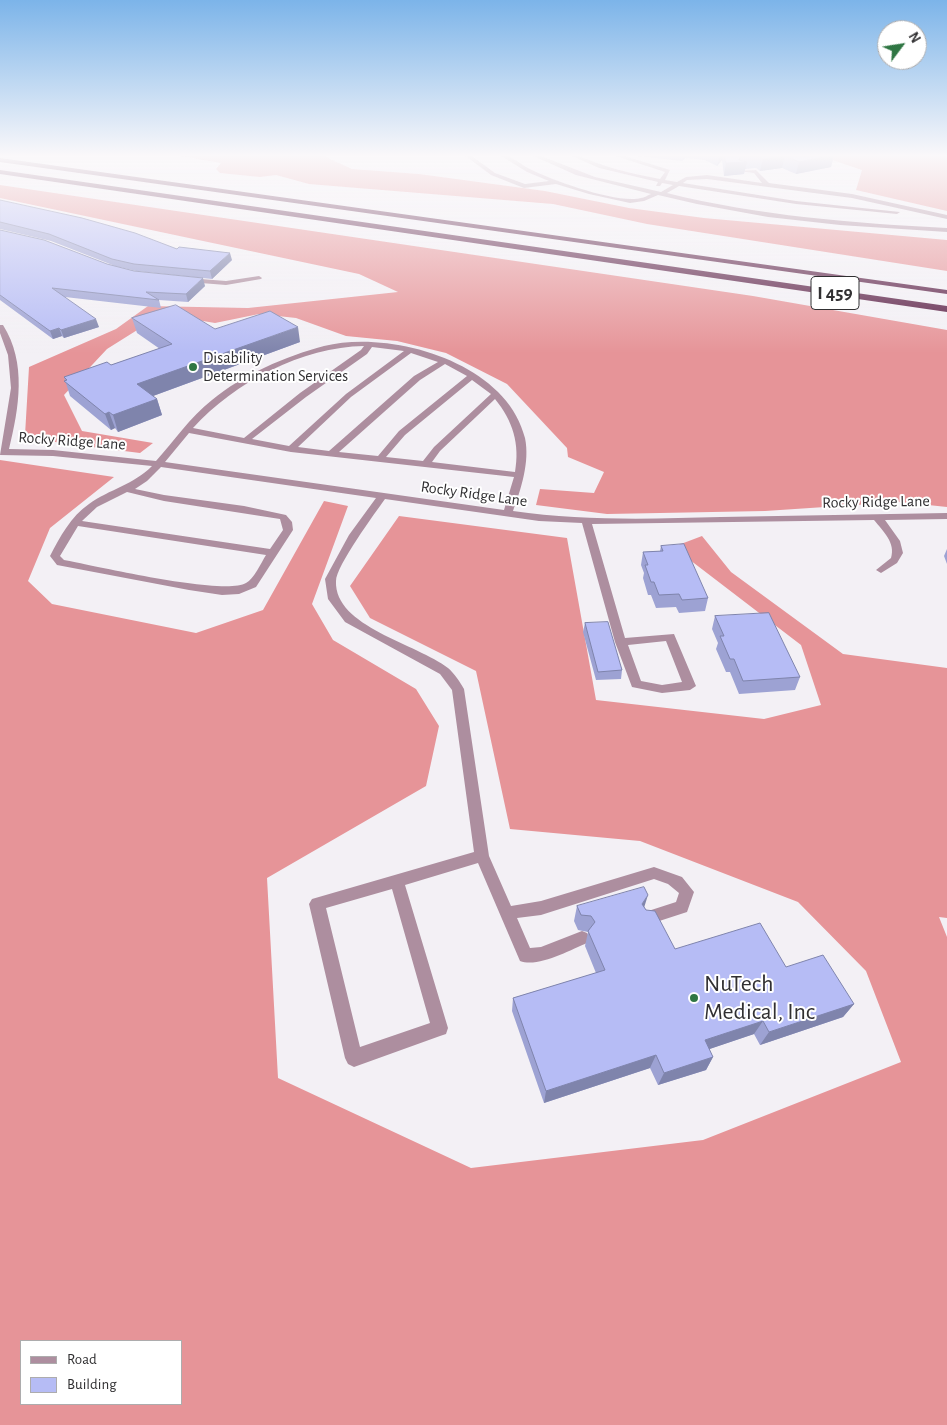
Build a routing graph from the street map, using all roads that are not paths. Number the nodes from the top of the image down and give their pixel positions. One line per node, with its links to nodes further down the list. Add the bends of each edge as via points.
1 (335, 220): 8 (highway, I 459)
2 (434, 220): 7 (highway, I 459)
3 (819, 220): 4 (street)
4 (947, 230)
5 (259, 278): 6 (street, via 226,283)
6 (178, 280)
7 (947, 292)
8 (947, 309)
9 (0, 327): 18 (street, via 14,355 12,415)
10 (369, 346): 11 (street); 15 (street, via 338,345 294,359 250,379 215,401); 16 (street)
11 (412, 349): 12 (street); 17 (street, via 348,397)
12 (444, 361): 13 (street); 19 (street, via 417,378)
13 (472, 376): 14 (street); 20 (street, via 402,433)
14 (495, 395): 22 (street, via 444,442); 23 (street, via 510,410 520,436)
15 (188, 430): 16 (street); 21 (street)
16 (246, 440): 17 (street)
17 (291, 449): 19 (street)
18 (2, 452): 21 (street, Rocky Ridge Lane, via 82,455)
19 (332, 453): 20 (street)
20 (380, 459): 22 (street)
21 (156, 464): 24 (street, via 144,479); 25 (street, Rocky Ridge Lane)
22 (425, 465): 23 (street)
23 (519, 475): 26 (street)
24 (125, 489): 30 (street, via 88,509); 31 (street, via 149,497 282,517 288,530)
25 (382, 496): 26 (street, Rocky Ridge Lane); 34 (street, via 354,535 330,579 333,599 350,619 444,671 458,689)
26 (507, 514): 29 (street, Rocky Ridge Lane)
27 (876, 516): 28 (street, Rocky Ridge Lane); 29 (street, Rocky Ridge Lane); 32 (street, via 894,539 898,550 896,558)
28 (947, 516)
29 (586, 521): 33 (street)
30 (76, 523): 31 (street); 31 (street, via 55,556 61,563 189,587 222,591 252,585)
31 (273, 553)
32 (881, 570)
33 (621, 642): 33 (street, via 636,684 662,689 690,686 670,637)
34 (482, 856): 35 (street); 36 (street)
35 (397, 881): 35 (street, via 317,904 354,1058 440,1028)
36 (508, 913): 37 (street, via 541,908 654,873 682,884 687,892 682,907); 38 (street, via 526,956 541,954)
37 (647, 918)
38 (582, 938)

